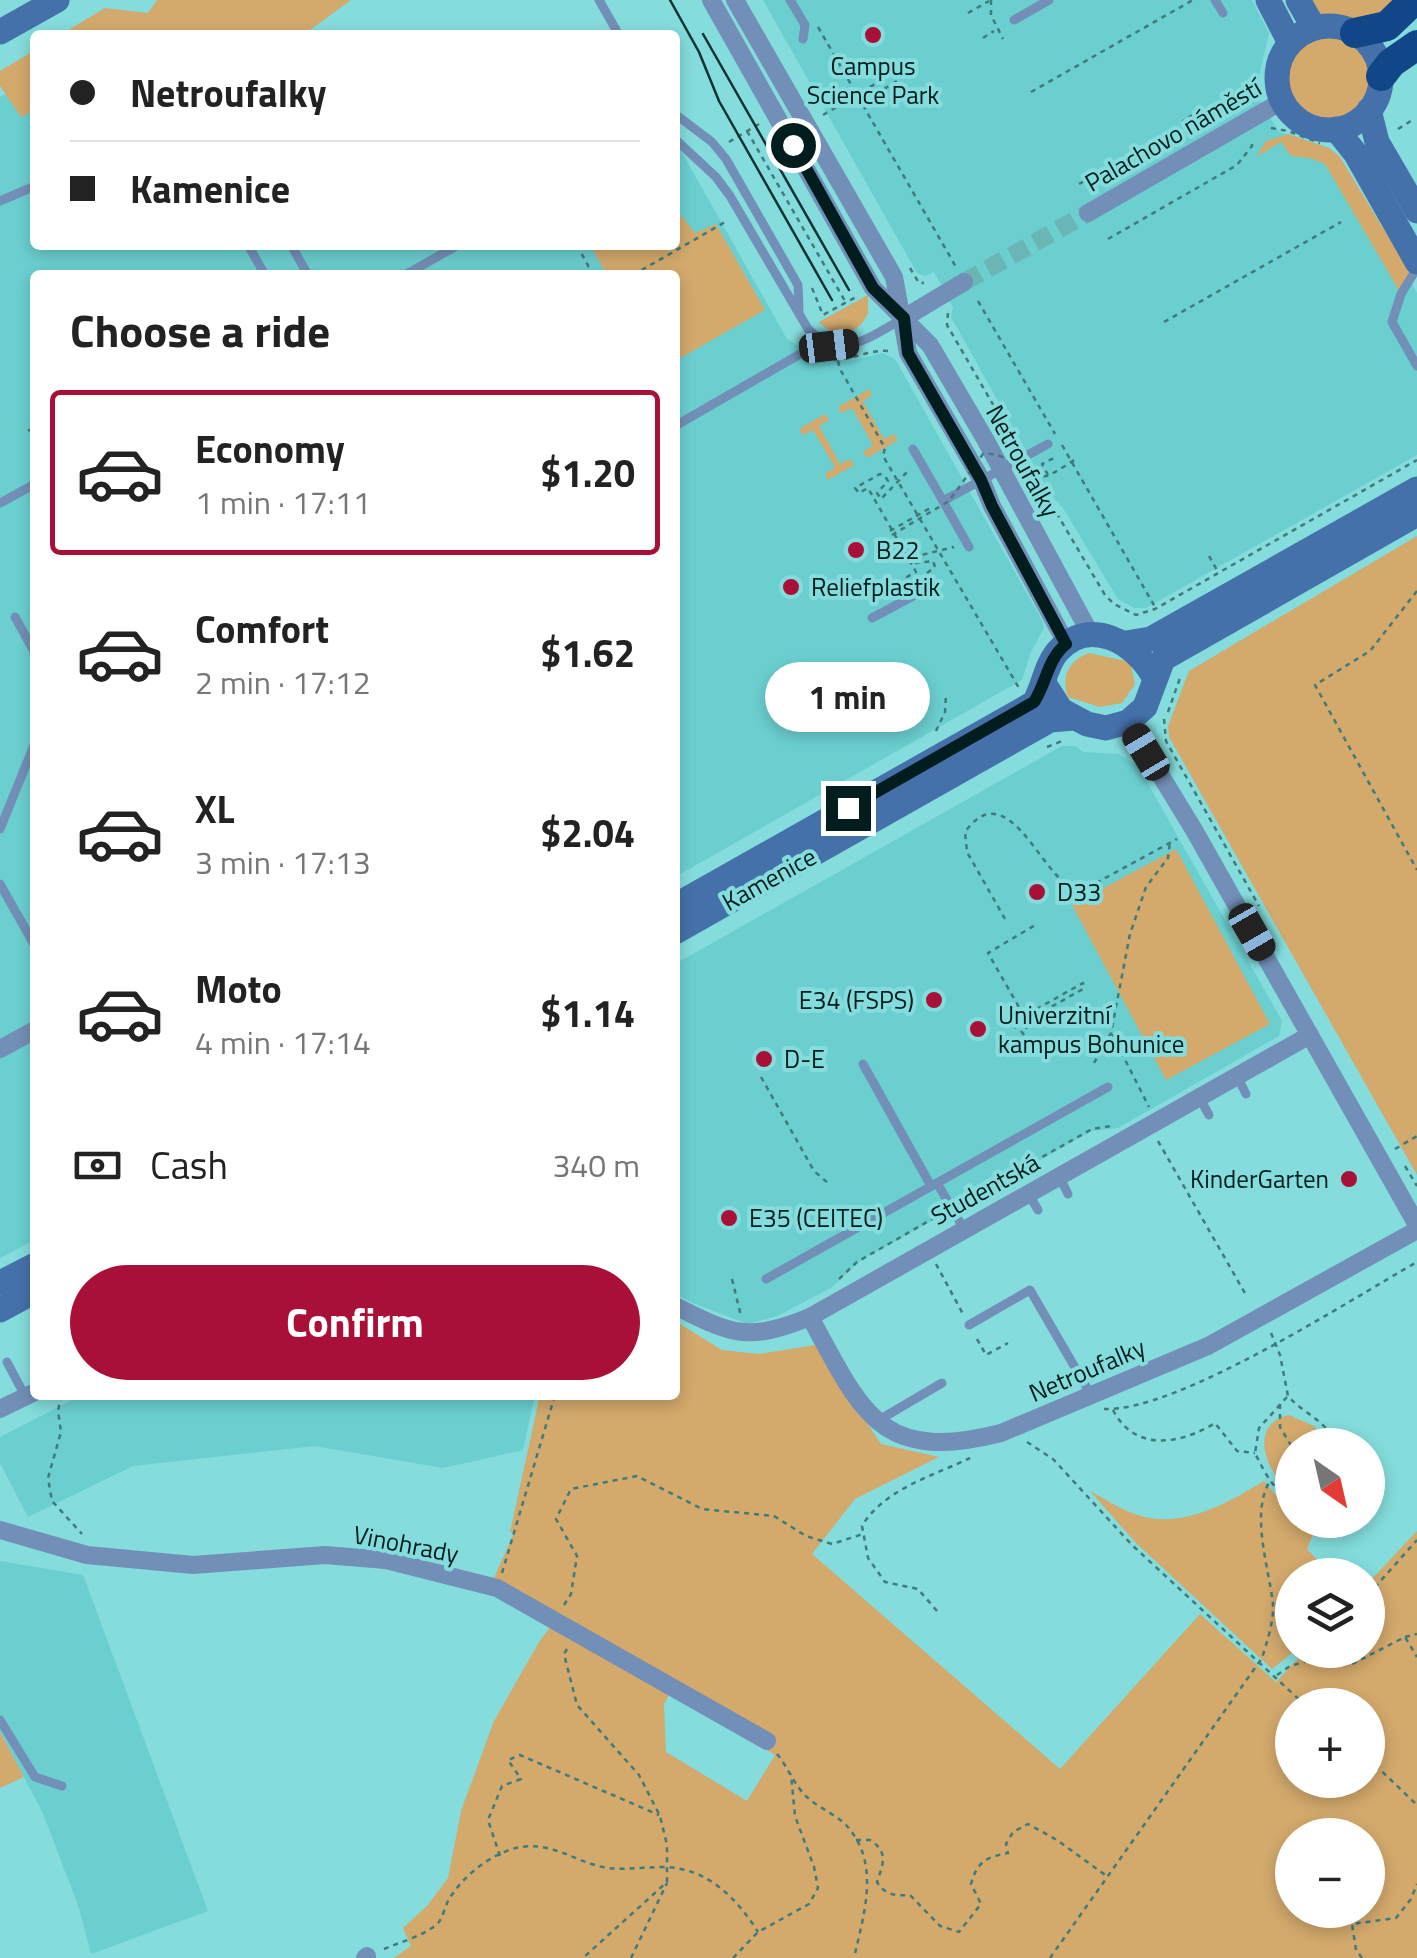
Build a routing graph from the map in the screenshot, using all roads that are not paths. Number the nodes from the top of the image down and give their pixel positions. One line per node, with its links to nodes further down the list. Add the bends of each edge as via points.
1 (57, 0): 15 (street)
2 (600, 0): 14 (lane)
3 (711, 0): 35 (street, Netroufalky, via 873,288)
4 (735, 0): 35 (street, Netroufalky, via 894,277)
5 (790, 0): 17 (lane, via 805,25)
6 (1049, 0): 12 (lane)
7 (1215, 0): 11 (lane)
8 (1268, 0): 18 (street)
9 (1298, 0): 13 (street)
10 (1414, 0): 16 (highway, via 1388,26)
11 (1223, 13)
12 (1014, 20)
13 (1314, 28): 16 (street); 18 (street)
14 (616, 30)
15 (0, 32)
16 (1355, 33): 20 (street, via 1374,52)
17 (804, 39)
18 (1290, 43): 21 (street, via 1278,70)
19 (1417, 44): 20 (highway)
20 (1380, 76): 22 (street)
21 (1282, 101): 24 (street, via 1305,124); 29 (street, Palachovo náměstí)
22 (1369, 110): 24 (street); 28 (street, via 1377,142)
23 (680, 120): 34 (lane, via 726,159 798,285)
24 (1333, 137): 31 (street, via 1356,154)
25 (680, 144): 34 (lane, via 730,196)
26 (30, 188): 27 (lane)
27 (0, 201)
28 (1417, 211)
29 (1088, 213)
30 (449, 250): 32 (lane)
31 (1417, 265): 37 (lane, via 1392,322)
32 (414, 270)
33 (961, 277): 35 (street)
34 (799, 313): 36 (lane)
35 (904, 318): 36 (lane, via 862,342); 41 (street, Netroufalky, via 930,345); 42 (street, Netroufalky, via 908,353)
36 (821, 342): 38 (lane)
37 (1417, 366)
38 (680, 423)
39 (1048, 444): 41 (lane)
40 (913, 449): 45 (lane)
41 (999, 469): 42 (lane); 52 (street, Netroufalky)
42 (976, 482): 45 (lane); 52 (street, Netroufalky)
43 (30, 487): 46 (lane)
44 (1417, 489): 53 (street, via 1151,639)
45 (944, 501): 48 (lane)
46 (0, 503)
47 (1417, 514): 55 (street, via 1178,650)
48 (968, 545)
49 (930, 587): 51 (lane)
50 (15, 616): 54 (lane)
51 (872, 618)
52 (1079, 639): 53 (street); 56 (street, Kamenice)
53 (1126, 643): 55 (street)
54 (30, 644)
55 (1154, 677): 58 (street, via 1145,707)
56 (1032, 687): 57 (street); 62 (street, Kamenice, via 1034,702 1019,712)
57 (1074, 718): 58 (street, Kamenice, via 1106,728); 63 (street, Kamenice, via 1050,720)
58 (1128, 722): 66 (street, Netroufalky)
59 (30, 755): 60 (lane)
60 (0, 829)
61 (0, 884): 64 (lane)
62 (680, 903)
63 (680, 929)
64 (30, 937)
65 (30, 1033): 67 (street)
66 (1310, 1035): 69 (street, Studentská); 79 (street, Netroufalky)
67 (0, 1049)
68 (863, 1064): 75 (lane)
69 (1237, 1076): 71 (lane); 72 (street, Studentská)
70 (1108, 1087): 75 (lane)
71 (1246, 1094)
72 (1199, 1098): 73 (lane); 74 (street, Studentská, via 1156,1128)
73 (1209, 1115)
74 (1058, 1176): 76 (street, Studentská); 77 (lane)
75 (934, 1184): 80 (lane); 82 (lane)
76 (1028, 1194): 78 (lane); 80 (street, Studentská)
77 (1068, 1194)
78 (1038, 1210)
79 (1417, 1228): 92 (street, Netroufalky)
80 (964, 1230): 87 (street, Studentská)
81 (30, 1268): 83 (street)
82 (766, 1279)
83 (0, 1283)
84 (30, 1294): 86 (street)
85 (680, 1308): 87 (street, Studentská, via 729,1331 771,1333)
86 (0, 1310)
87 (810, 1317): 94 (street, Netroufalky, via 849,1389)
88 (969, 1325): 92 (lane, via 1030,1290)
89 (7, 1362): 91 (lane)
90 (942, 1384): 94 (lane)
91 (30, 1394): 93 (street)
92 (1096, 1402): 94 (street, Netroufalky, via 967,1442 905,1439)
93 (0, 1409)
94 (876, 1421)
95 (0, 1530): 97 (street, Vinohrady, via 87,1555 193,1564 324,1555 386,1560 498,1588)
96 (0, 1720): 98 (lane, via 35,1777)
97 (767, 1741)
98 (62, 1786)

